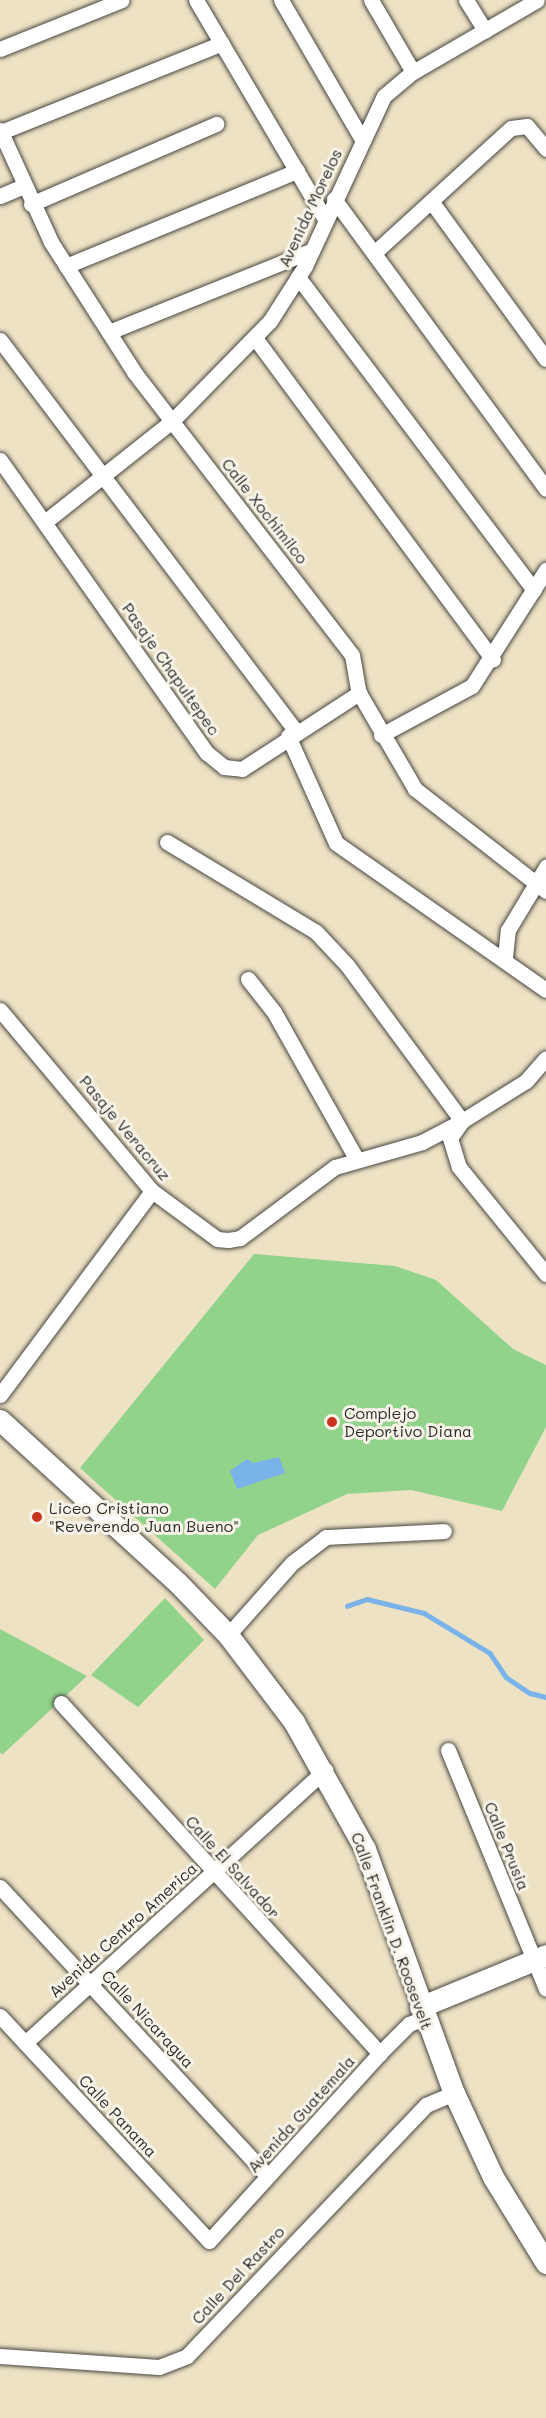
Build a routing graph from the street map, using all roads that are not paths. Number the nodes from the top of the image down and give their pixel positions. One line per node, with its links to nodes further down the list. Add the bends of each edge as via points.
1 (122, 0): 9 (street)
2 (196, 0): 8 (street)
3 (281, 0): 13 (street)
4 (370, 0): 10 (street)
5 (466, 0): 7 (street)
6 (537, 0): 7 (street, Avenida Morelos)
7 (485, 31): 10 (street, Avenida Morelos)
8 (222, 43): 12 (street); 15 (street)
9 (0, 49)
10 (413, 72): 13 (street, Avenida Morelos, via 384,96)
11 (216, 124): 20 (street)
12 (0, 131): 16 (street, Calle Xochimilco)
13 (362, 139): 18 (street, Avenida Morelos)
14 (546, 149): 19 (street, via 532,130 518,123)
15 (297, 171): 21 (street); 24 (street)
16 (23, 186): 17 (street); 20 (street, Calle Xochimilco)
17 (0, 196)
18 (334, 199): 21 (street, Avenida Morelos); 23 (street)
19 (430, 201): 23 (street); 29 (street)
20 (31, 204): 24 (street, Calle Xochimilco)
21 (325, 219): 22 (street, Avenida Morelos)
22 (311, 251): 25 (street, Avenida Morelos); 26 (street)
23 (374, 253): 33 (street)
24 (66, 266): 26 (street, Calle Xochimilco)
25 (298, 278): 27 (street, Avenida Morelos); 36 (street)
26 (109, 332): 30 (street, Calle Xochimilco)
27 (255, 338): 30 (street, Avenida Morelos); 37 (street)
28 (0, 340): 32 (street)
29 (546, 358)
30 (172, 421): 32 (street, Avenida Morelos); 38 (street, Calle Xochimilco, via 352,655)
31 (1, 464): 34 (street, Pasaje Chapultepec)
32 (102, 476): 34 (street, Avenida Morelos); 39 (street)
33 (546, 489)
34 (46, 521): 39 (street, Pasaje Chapultepec, via 207,753 224,767 242,769)
35 (546, 570): 36 (street)
36 (534, 590): 37 (street)
37 (493, 660): 40 (street, via 472,686 452,700)
38 (359, 693): 39 (street, Pasaje Chapultepec); 40 (street, Calle Xochimilco)
39 (291, 733): 44 (street, via 336,843)
40 (381, 735): 43 (street, Calle Xochimilco, via 415,789)
41 (167, 842): 49 (street, via 316,932)
42 (546, 867): 43 (street)
43 (540, 887): 44 (street, via 508,930)
44 (505, 957): 46 (street)
45 (249, 979): 50 (street, via 274,1012)
46 (546, 990)
47 (0, 1010): 51 (street, Pasaje Veracruz)
48 (546, 1058): 49 (street, Pasaje Veracruz, via 526,1081)
49 (462, 1121): 50 (street, Pasaje Veracruz, via 422,1142); 52 (street, via 450,1138 449,1150 507,1231)
50 (357, 1160): 51 (street, Pasaje Veracruz, via 309,1183 240,1238 228,1240 217,1239)
51 (152, 1191): 53 (street)
52 (546, 1274)
53 (0, 1395)
54 (0, 1420): 56 (main road, Calle Franklin D. Roosevelt, via 158,1563)
55 (444, 1531): 56 (street, via 326,1537 292,1563)
56 (228, 1635): 59 (main road, Calle Franklin D. Roosevelt)
57 (61, 1703): 60 (street, Calle El Salvador)
58 (448, 1750): 62 (street, Calle Prusia)
59 (325, 1770): 60 (street, Avenida Centro America); 65 (main road, Calle Franklin D. Roosevelt, via 365,1849)
60 (213, 1872): 63 (street, Avenida Centro America); 68 (street, Calle El Salvador)
61 (0, 1887): 63 (street, Calle Nicaragua)
62 (540, 1957): 64 (street, Calle Prusia); 65 (main road)
63 (90, 1984): 67 (street, Avenida Centro America); 70 (street, Calle Nicaragua)
64 (546, 1989)
65 (422, 2013): 68 (street, Avenida Guatemala); 69 (main road, Calle Franklin D. Roosevelt)
66 (0, 2016): 67 (street, Calle Panama)
67 (25, 2043): 71 (street, Calle Panama)
68 (380, 2053): 70 (street, Avenida Guatemala)
69 (454, 2093): 72 (main road, Calle Franklin D. Roosevelt, via 493,2177); 73 (street, Calle Del Rastro, via 426,2105 187,2356 159,2367)
70 (268, 2176): 71 (street, Avenida Guatemala)
71 (209, 2241)
72 (546, 2263)
73 (0, 2356)

